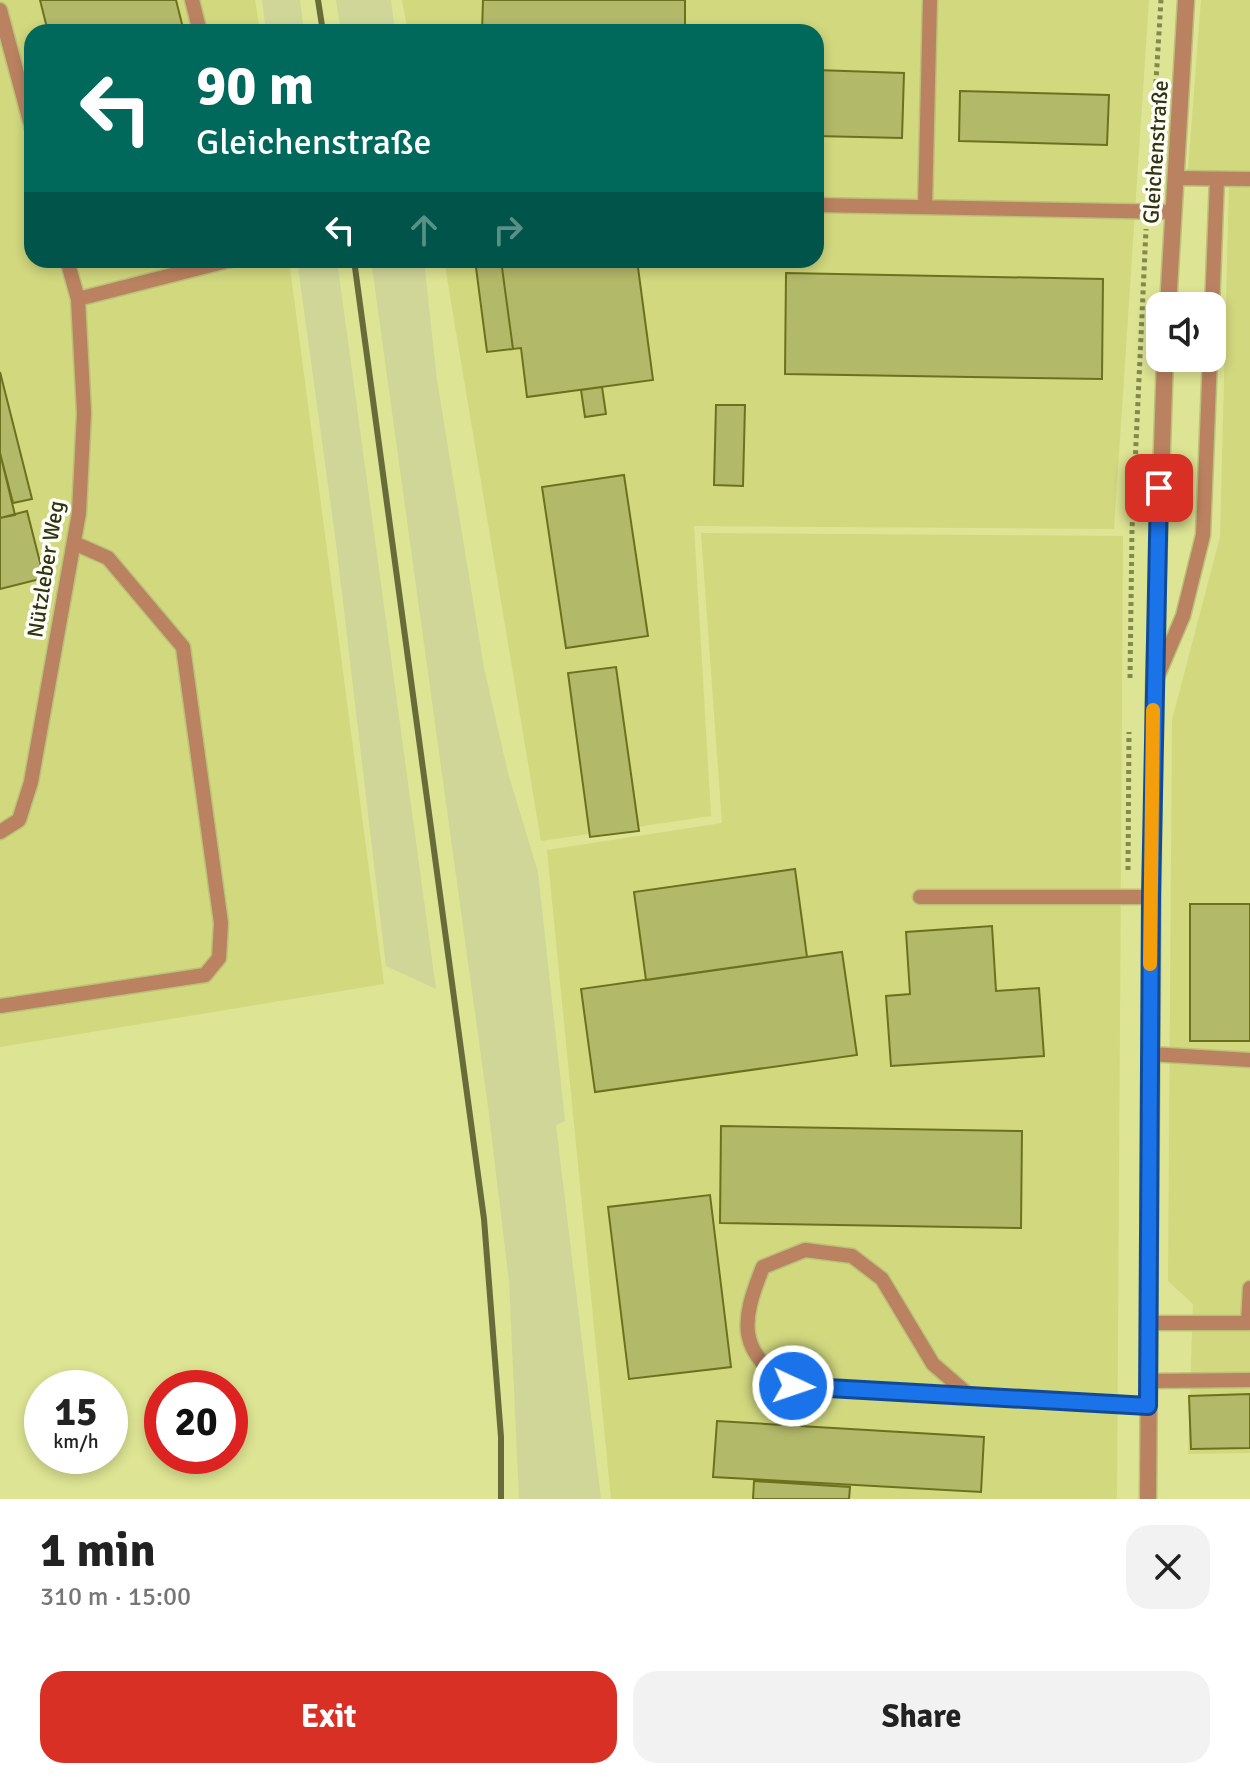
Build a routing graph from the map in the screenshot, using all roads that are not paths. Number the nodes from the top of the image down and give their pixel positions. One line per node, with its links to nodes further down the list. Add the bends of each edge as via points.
1 (192, 0): 5 (lane)
2 (930, 0): 11 (lane)
3 (1186, 0): 7 (street, Gleichenstraße)
4 (0, 10): 6 (lane)
5 (198, 24)
6 (24, 99)
7 (1175, 178): 8 (lane); 12 (street, Gleichenstraße)
8 (1217, 179): 9 (lane); 16 (lane)
9 (1250, 179)
10 (824, 205): 11 (lane)
11 (925, 207): 12 (lane)
12 (1172, 212): 15 (street, Gleichenstraße)
13 (69, 268): 17 (lane, Nützleber Weg)
14 (200, 268): 17 (lane)
15 (1169, 292)
16 (1213, 292)
17 (78, 299): 20 (lane, Nützleber Weg, via 84,413)
18 (1165, 372): 21 (street)
19 (1209, 372): 21 (lane, via 1203,535 1183,616)
20 (74, 543): 22 (lane, Nützleber Weg, via 31,782 19,820); 25 (lane, via 108,558 183,647 221,923 219,958 205,975)
21 (1154, 686): 24 (street)
22 (0, 832)
23 (920, 897): 24 (lane)
24 (1151, 897): 26 (street)
25 (0, 1006)
26 (1150, 1054): 27 (lane); 30 (street)
27 (1250, 1060)
28 (1250, 1288): 29 (lane)
29 (1249, 1322): 30 (lane)
30 (1148, 1323): 32 (street)
31 (1250, 1380): 32 (lane)
32 (1148, 1381): 34 (street)
33 (970, 1396): 33 (lane, via 933,1364 882,1279 852,1256 805,1250 763,1267 746,1307 748,1341 768,1371 793,1386); 34 (lane)
34 (1148, 1406): 35 (street)
35 (1148, 1499)

